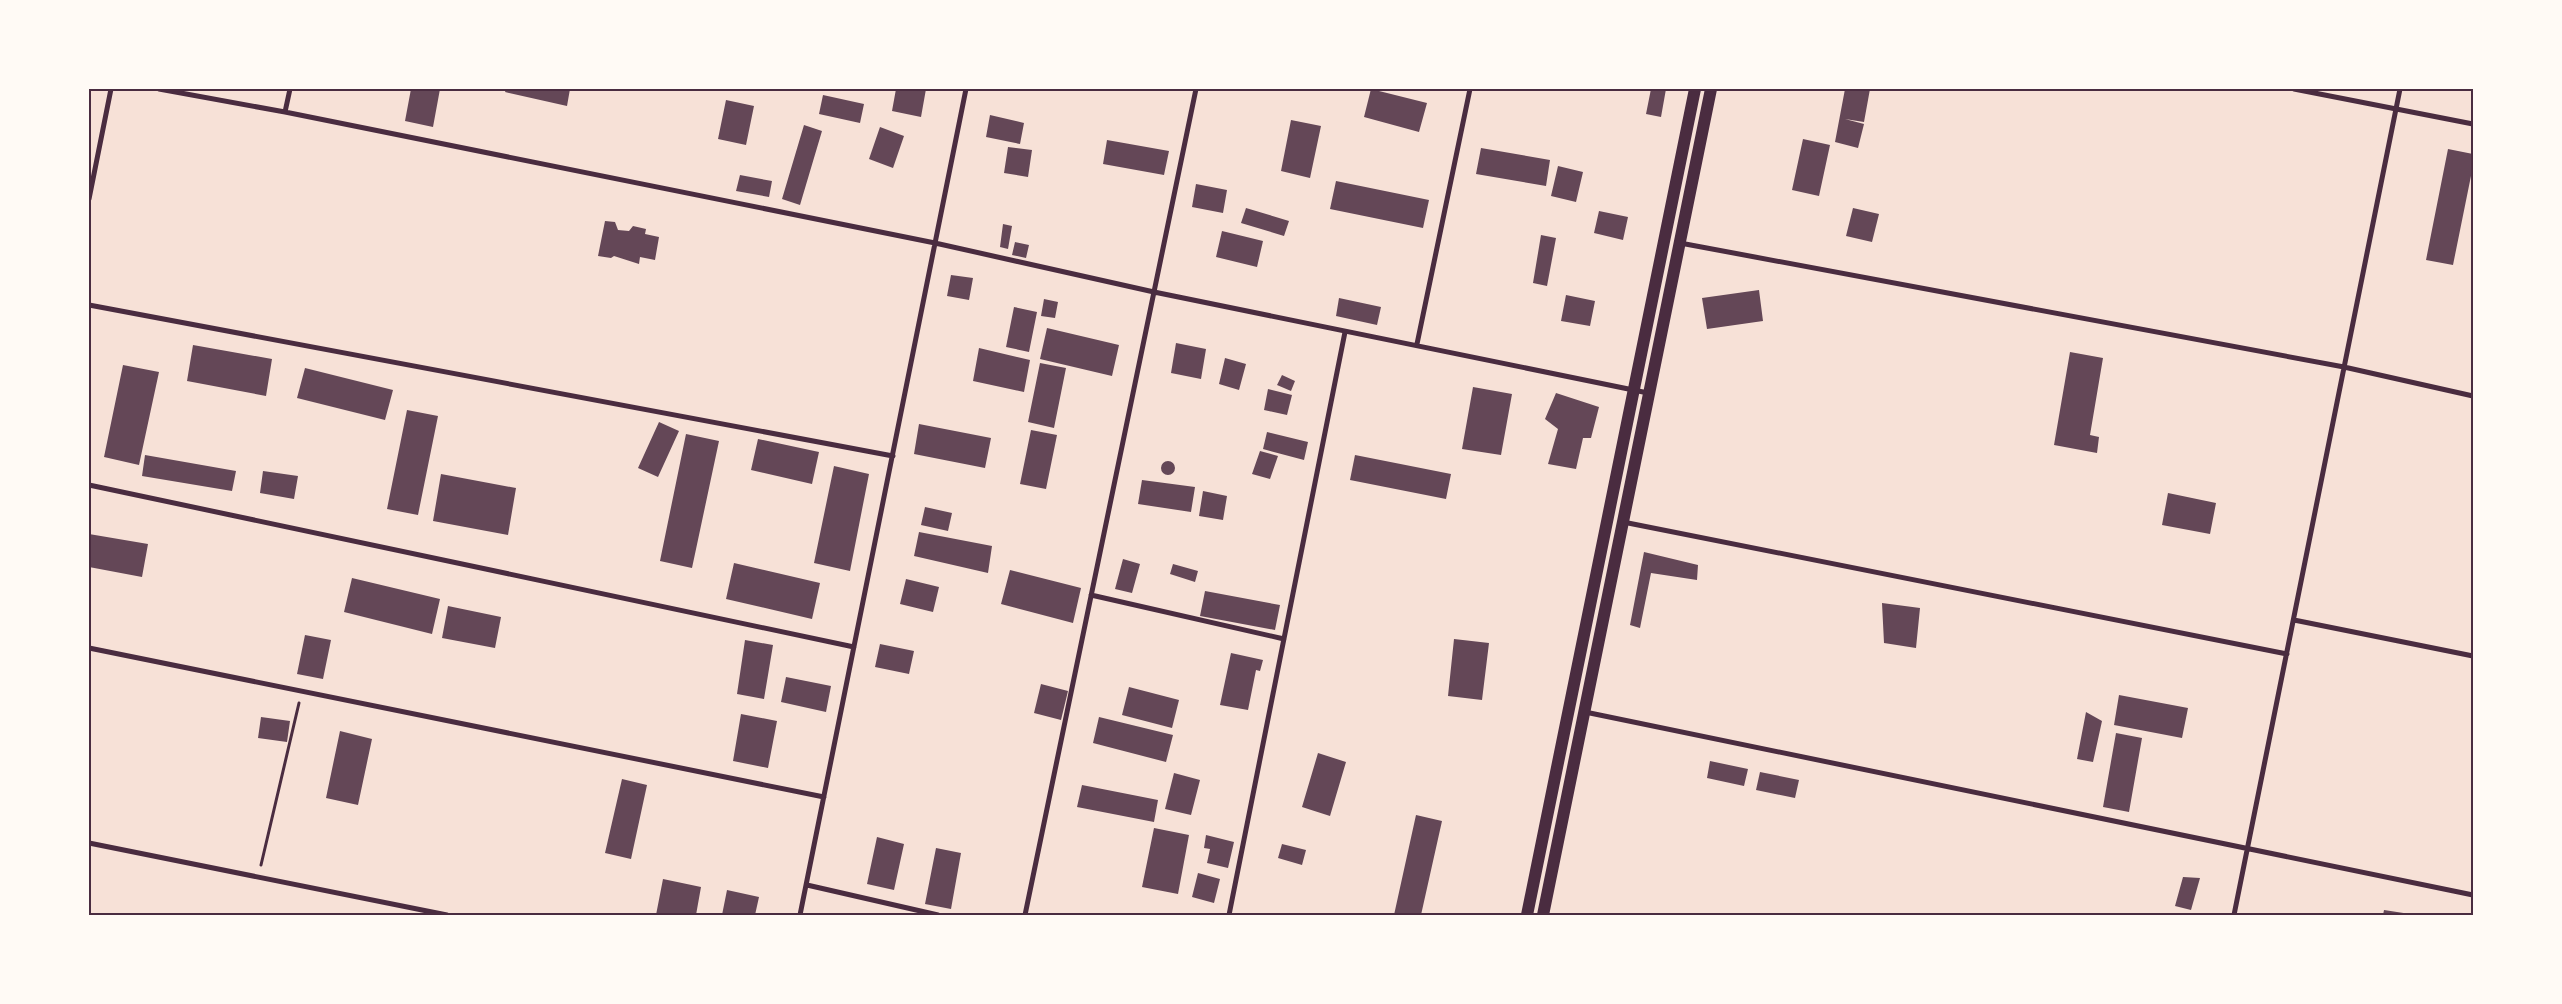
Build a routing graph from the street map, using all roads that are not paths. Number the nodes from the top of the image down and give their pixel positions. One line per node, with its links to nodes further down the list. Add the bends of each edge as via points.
1 (111, 89): 14 (street)
2 (159, 89): 12 (street)
3 (290, 89): 12 (street)
4 (966, 89): 15 (street)
5 (1196, 89): 17 (street)
6 (1470, 89): 20 (street)
7 (1695, 89): 22 (main road)
8 (1711, 89): 16 (main road)
9 (2294, 89): 11 (street)
10 (2400, 89): 11 (street)
11 (2396, 109): 13 (street); 21 (street)
12 (285, 112): 15 (street)
13 (2473, 124)
14 (89, 199)
15 (935, 243): 17 (street); 25 (street)
16 (1680, 243): 21 (street); 23 (main road)
17 (1154, 292): 19 (street); 28 (street)
18 (89, 305): 25 (street)
19 (1345, 332): 20 (street); 30 (street)
20 (1417, 344): 22 (street)
21 (2344, 367): 24 (street); 29 (street)
22 (1634, 390): 23 (street); 46 (main road)
23 (1649, 393): 27 (main road)
24 (2473, 396)
25 (892, 456): 31 (street)
26 (89, 486): 31 (street)
27 (1622, 522): 33 (street); 35 (main road)
28 (1091, 595): 30 (street); 44 (street)
29 (2294, 620): 33 (street); 34 (street)
30 (1284, 639): 45 (street)
31 (854, 647): 36 (street)
32 (89, 648): 36 (street)
33 (2287, 654): 38 (street)
34 (2473, 656)
35 (1583, 712): 38 (street); 47 (main road)
36 (824, 797): 39 (street)
37 (89, 844): 41 (street)
38 (2248, 849): 40 (street); 48 (street)
39 (806, 885): 42 (street); 43 (street)
40 (2473, 895)
41 (447, 915)
42 (800, 915)
43 (938, 915)
44 (1025, 915)
45 (1229, 915)
46 (1527, 915)
47 (1543, 915)
48 (2234, 915)

